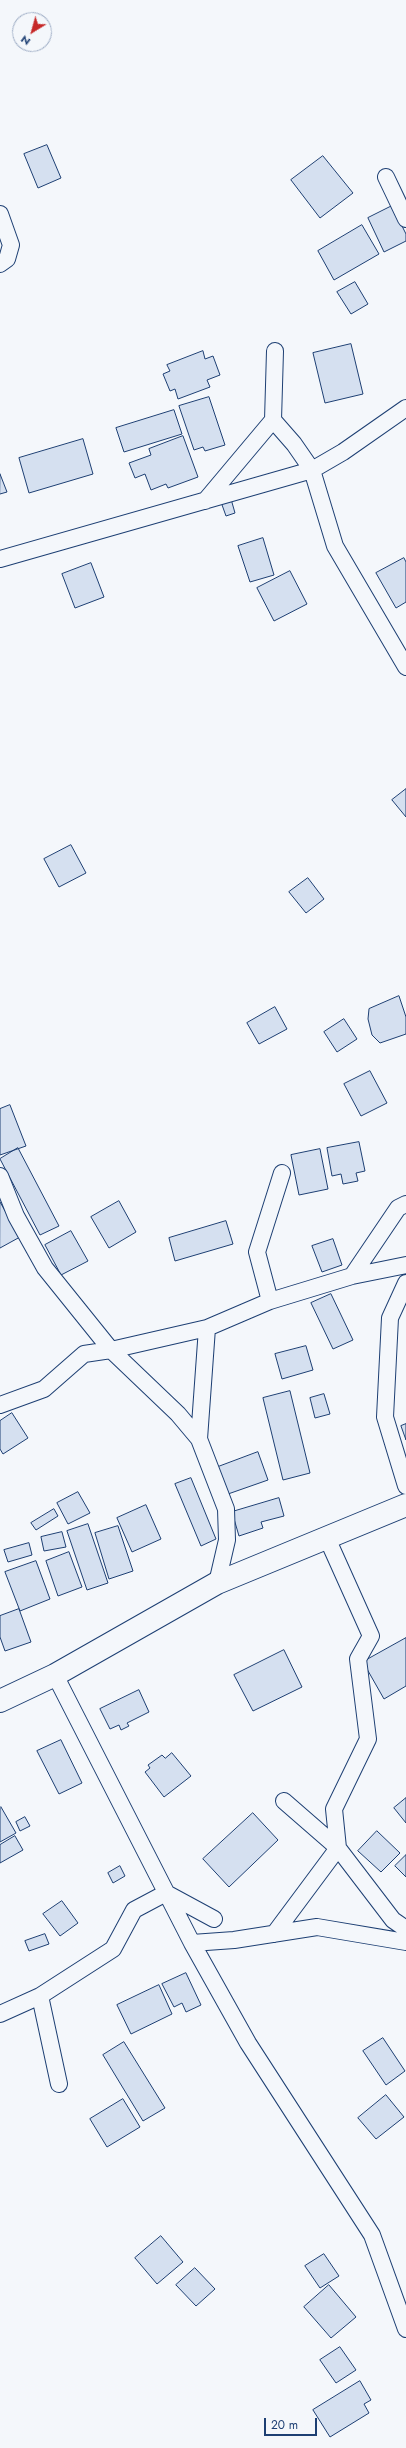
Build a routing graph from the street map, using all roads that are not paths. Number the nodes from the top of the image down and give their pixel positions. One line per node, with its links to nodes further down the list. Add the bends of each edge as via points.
1 (386, 177): 3 (street)
2 (0, 214): 4 (street, via 11,245 7,259)
3 (406, 218)
4 (0, 264)
5 (275, 351): 7 (street)
6 (406, 408): 8 (street, via 343,452)
7 (273, 420): 8 (street); 9 (street)
8 (312, 470): 9 (street, via 291,474); 11 (street, via 335,546)
9 (205, 501): 10 (street)
10 (0, 559)
11 (406, 667)
12 (282, 1173): 18 (street, via 257,1252)
13 (0, 1176): 20 (street, via 16,1216 45,1268)
14 (406, 1204): 16 (street, via 398,1208)
15 (406, 1264): 16 (street)
16 (352, 1276): 18 (street)
17 (406, 1283): 23 (street, via 390,1318 385,1417)
18 (270, 1301): 19 (street)
19 (207, 1328): 20 (street); 22 (street)
20 (111, 1350): 21 (street, via 84,1354 44,1389); 22 (street, via 178,1414)
21 (0, 1405)
22 (199, 1439): 26 (street, via 226,1509 227,1540)
23 (406, 1486)
24 (406, 1505): 25 (main road)
25 (327, 1538): 26 (main road); 30 (street, via 371,1636 358,1659 368,1739 334,1808)
26 (217, 1583): 27 (main road)
27 (55, 1675): 28 (main road); 31 (street)
28 (0, 1701)
29 (284, 1801): 30 (street)
30 (338, 1848): 33 (street, via 393,1920); 34 (street)
31 (166, 1893): 32 (street); 36 (street); 37 (street, via 134,1910 113,1949)
32 (214, 1919)
33 (406, 1929)
34 (274, 1934): 35 (street, via 317,1927); 36 (street)
35 (406, 1942)
36 (192, 1943): 40 (street, via 248,2043 372,2235)
37 (40, 1996): 38 (street); 39 (street)
38 (0, 2014)
39 (59, 2084)
40 (406, 2329)

